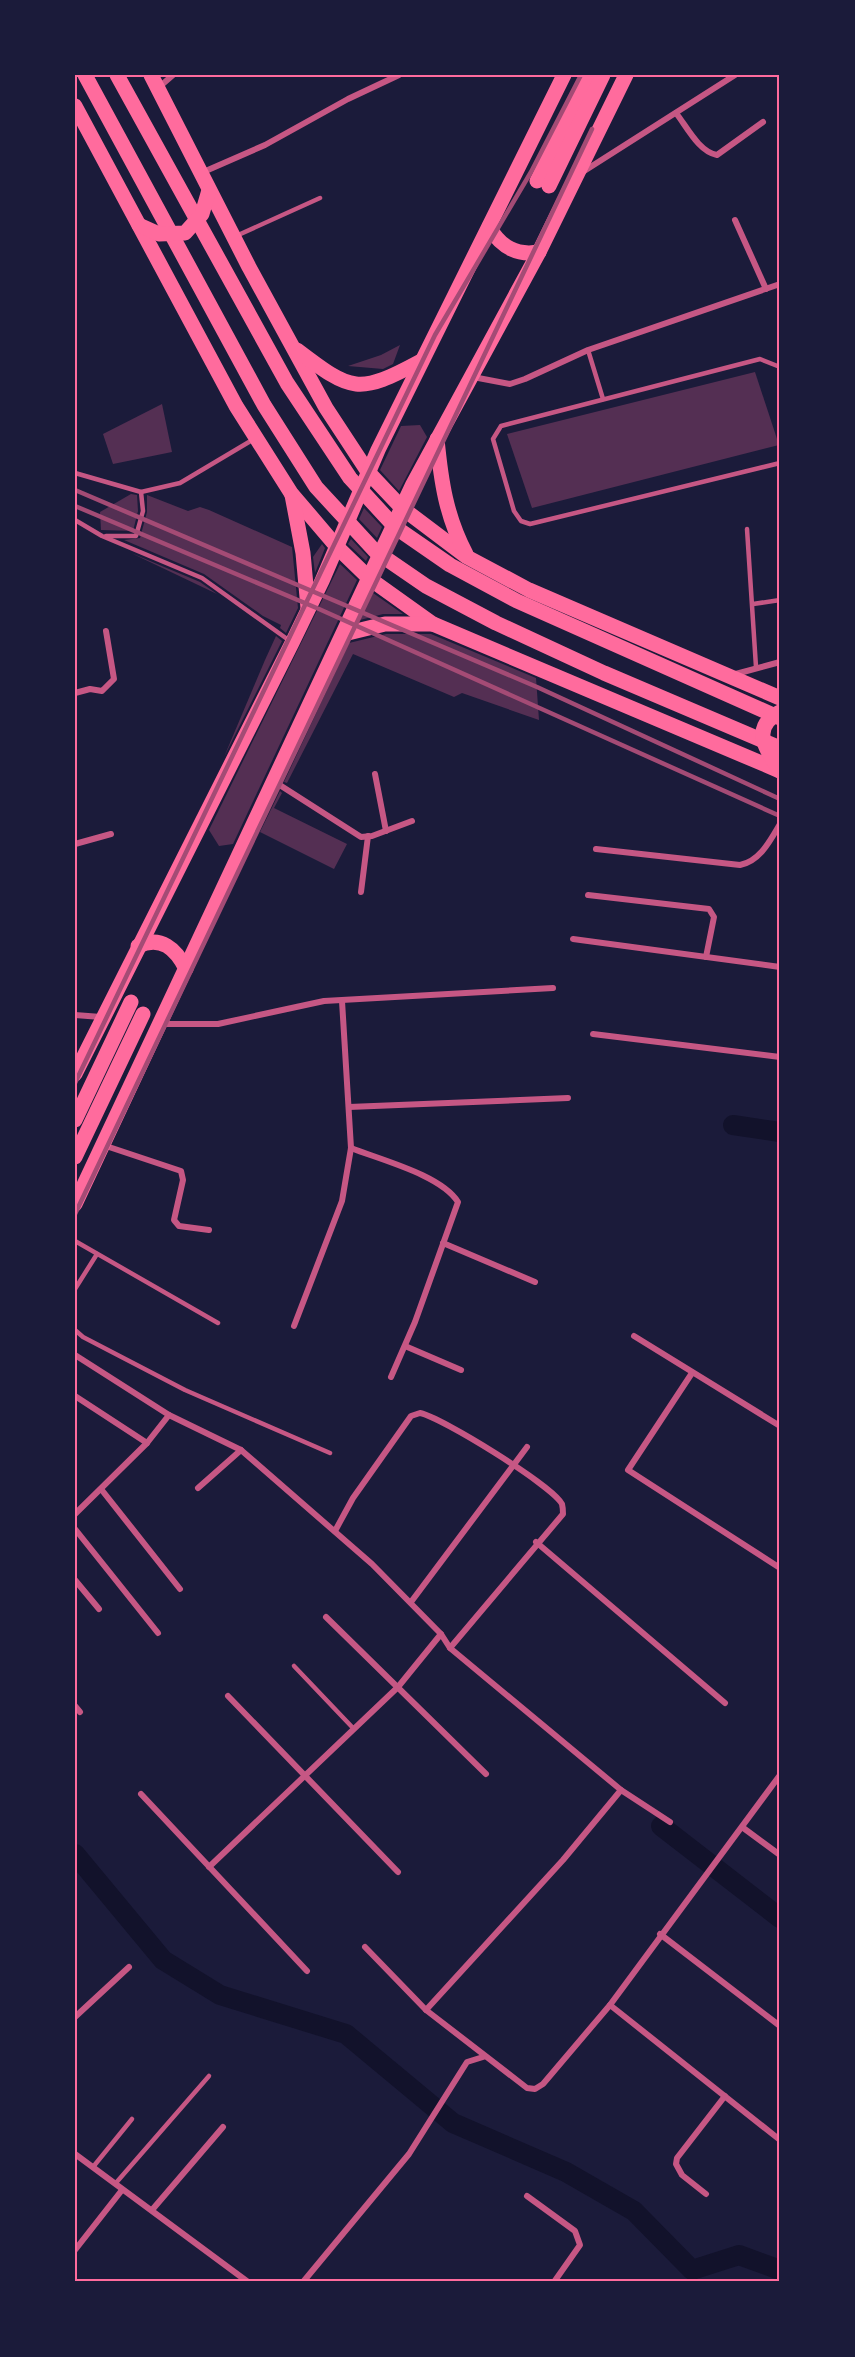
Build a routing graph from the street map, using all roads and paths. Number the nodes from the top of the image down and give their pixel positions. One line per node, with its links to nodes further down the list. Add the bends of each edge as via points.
1 (85, 75): 59 (main road, via 264,405 316,487 375,551 426,586 496,622)
2 (117, 75): 58 (main road, via 286,383 350,478 395,527 450,565 517,600)
3 (173, 75): 10 (street)
4 (399, 75): 14 (street, via 265,145)
5 (564, 75): 20 (main road)
6 (588, 75): 7 (main road, via 543,183)
7 (603, 75)
8 (626, 75): 15 (main road)
9 (735, 75): 12 (street)
10 (154, 82): 14 (main road)
11 (75, 106): 19 (main road)
12 (676, 113): 13 (street, via 700,145 709,154 717,155); 15 (street)
13 (763, 122)
14 (201, 173): 16 (main road)
15 (573, 178): 22 (main road)
16 (209, 190): 19 (main road, via 202,214 184,233 159,234); 21 (main road)
17 (321, 198): 21 (lane)
18 (735, 220): 24 (street)
19 (139, 225): 31 (main road)
20 (489, 227): 22 (main road, via 509,250); 27 (main road)
21 (234, 237): 25 (main road)
22 (539, 252): 29 (main road)
23 (780, 284): 24 (street)
24 (766, 289): 26 (street)
25 (290, 345): 27 (main road, via 337,380 362,386 387,380); 34 (main road)
26 (588, 350): 29 (street, via 510,384); 30 (lane)
27 (421, 361): 34 (main road)
28 (780, 367): 30 (lane, via 760,359)
29 (469, 376): 32 (main road)
30 (603, 399): 33 (lane, via 501,426 495,432 495,447 511,503 521,520 538,524)
31 (256, 437): 36 (lane, via 180,483); 37 (main road)
32 (437, 439): 38 (main road); 43 (main road, via 444,501)
33 (780, 462)
34 (368, 472): 38 (main road); 42 (main road)
35 (75, 473): 36 (lane)
36 (141, 492): 41 (lane, via 143,511 136,537)
37 (291, 493): 42 (main road); 47 (main road, via 303,553)
38 (402, 508): 43 (main road); 44 (main road)
39 (75, 520): 41 (lane)
40 (747, 529): 46 (lane)
41 (102, 536): 51 (lane, via 202,578)
42 (337, 547): 44 (main road); 47 (main road)
43 (467, 556): 54 (main road, via 529,590)
44 (370, 579): 48 (main road); 50 (main road)
45 (780, 600): 46 (lane)
46 (753, 604): 53 (lane)
47 (308, 608): 51 (main road)
48 (433, 624): 50 (main road, via 384,624); 60 (main road)
49 (106, 631): 55 (street, via 114,680 102,691)
50 (344, 634): 62 (main road)
51 (292, 643): 73 (main road)
52 (780, 662): 53 (street)
53 (756, 667): 54 (street)
54 (729, 676): 56 (main road)
55 (75, 693)
56 (780, 698)
57 (780, 712): 60 (main road, via 770,717 762,733 763,745)
58 (780, 718)
59 (780, 748)
60 (780, 771)
61 (375, 774): 65 (street)
62 (273, 780): 67 (street, via 352,832); 76 (main road)
63 (411, 821): 65 (street)
64 (780, 824): 69 (street, via 768,845 755,858 740,865)
65 (386, 831): 67 (street)
66 (111, 834): 68 (street)
67 (368, 836): 70 (street)
68 (75, 844)
69 (596, 849)
70 (361, 892)
71 (588, 895): 74 (street, via 709,909 714,917)
72 (573, 939): 74 (street)
73 (138, 946): 76 (main road, via 155,941 164,943 176,951); 82 (main road)
74 (705, 957): 75 (street)
75 (780, 967)
76 (186, 969): 83 (main road)
77 (553, 988): 78 (street)
78 (342, 1001): 83 (street, via 324,1001 218,1024); 88 (street)
79 (131, 1002): 89 (main road)
80 (143, 1014): 92 (main road)
81 (75, 1015): 82 (street)
82 (105, 1017): 86 (main road)
83 (161, 1024): 90 (main road)
84 (593, 1034): 85 (street)
85 (780, 1057)
86 (75, 1074)
87 (568, 1098): 88 (street)
88 (349, 1107): 91 (street)
89 (75, 1120)
90 (103, 1145): 93 (main road); 94 (street, via 181,1171 183,1180 174,1220 179,1226)
91 (351, 1148): 96 (street, via 450,1190 458,1202); 101 (street, via 342,1201)
92 (75, 1158)
93 (75, 1204)
94 (209, 1230)
95 (75, 1241): 97 (lane)
96 (443, 1243): 98 (street); 104 (street)
97 (97, 1254): 99 (lane); 100 (lane)
98 (535, 1282)
99 (75, 1289)
100 (218, 1323)
101 (294, 1326)
102 (75, 1330): 115 (lane, via 185,1390)
103 (633, 1336): 107 (street)
104 (405, 1346): 106 (street); 108 (street)
105 (75, 1355): 110 (street)
106 (460, 1370)
107 (692, 1372): 111 (street); 123 (street, via 628,1470)
108 (391, 1377)
109 (75, 1396): 112 (street)
110 (169, 1415): 112 (street); 114 (street)
111 (780, 1426)
112 (147, 1443): 118 (street)
113 (527, 1447): 116 (street)
114 (241, 1450): 117 (street); 121 (street)
115 (330, 1452)
116 (514, 1466): 121 (street, via 426,1414 415,1414 353,1498); 122 (street, via 562,1505 563,1514); 126 (street)
117 (198, 1488)
118 (101, 1489): 119 (street); 125 (street)
119 (75, 1514)
120 (75, 1529): 129 (street)
121 (335, 1531): 126 (street)
122 (536, 1542): 131 (street); 135 (street)
123 (780, 1568)
124 (75, 1580): 127 (street)
125 (180, 1589)
126 (411, 1602): 130 (street)
127 (99, 1609)
128 (326, 1617): 133 (street)
129 (158, 1633)
130 (441, 1634): 131 (street); 133 (street)
131 (450, 1648): 142 (street)
132 (294, 1666): 138 (lane)
133 (398, 1687): 138 (street); 139 (street)
134 (228, 1696): 141 (street)
135 (725, 1703)
136 (75, 1706): 137 (street)
137 (80, 1712)
138 (353, 1728): 141 (street)
139 (486, 1774)
140 (780, 1774): 145 (street)
141 (305, 1776): 147 (street); 148 (street)
142 (621, 1790): 144 (street); 154 (street, via 563,1860)
143 (141, 1794): 147 (street)
144 (669, 1822)
145 (742, 1827): 146 (street); 149 (street)
146 (780, 1855)
147 (209, 1867): 152 (street)
148 (398, 1872)
149 (660, 1934): 153 (street); 156 (street)
150 (365, 1947): 154 (street)
151 (129, 1967): 155 (street)
152 (307, 1971)
153 (610, 2005): 157 (street, via 535,2089 526,2088); 159 (street)
154 (426, 2010): 157 (street)
155 (75, 2017)
156 (780, 2026)
157 (483, 2057): 173 (street, via 467,2062 409,2154)
158 (209, 2076): 166 (lane)
159 (725, 2096): 162 (street); 168 (street, via 677,2158 682,2175)
160 (132, 2119): 165 (lane)
161 (223, 2127): 170 (street)
162 (780, 2140)
163 (78, 2156): 164 (street); 165 (street)
164 (75, 2165)
165 (93, 2167): 166 (street)
166 (115, 2184): 167 (street)
167 (122, 2190): 170 (street); 171 (street)
168 (706, 2194)
169 (527, 2196): 174 (street, via 579,2238 580,2245)
170 (152, 2210): 172 (street)
171 (75, 2250)
172 (248, 2282)
173 (303, 2282)
174 (554, 2282)

